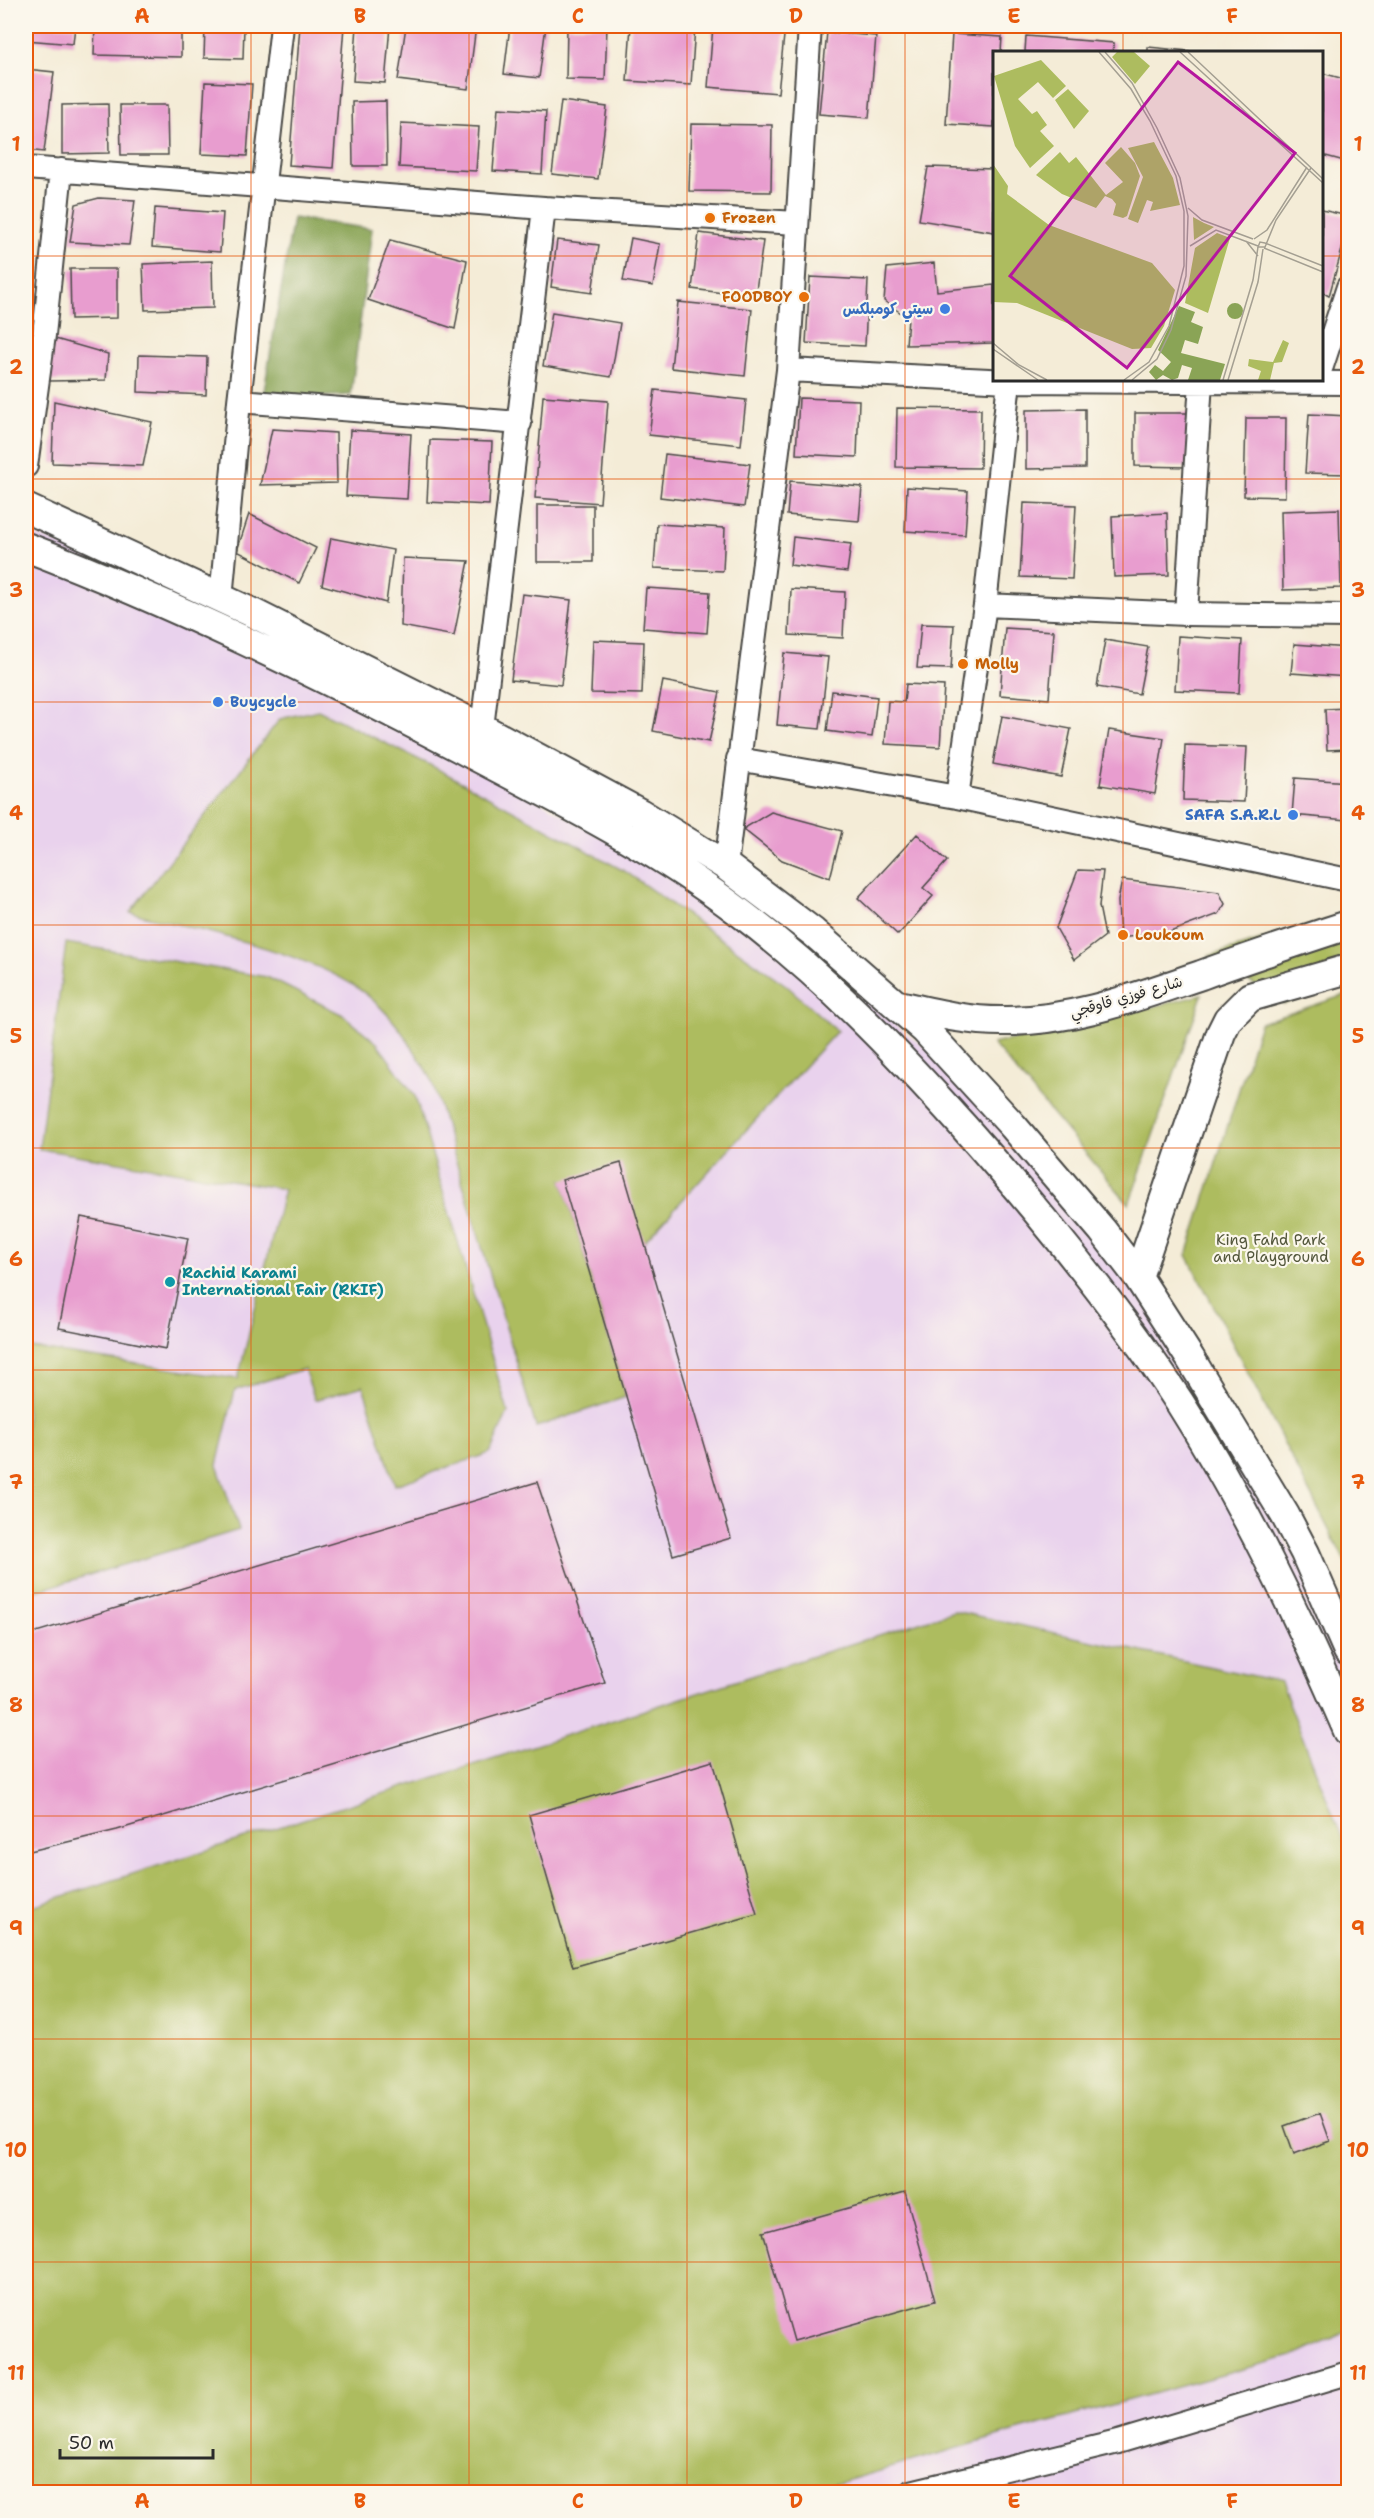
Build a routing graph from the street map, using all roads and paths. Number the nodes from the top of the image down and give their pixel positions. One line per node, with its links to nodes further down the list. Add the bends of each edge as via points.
1 (282, 26): 5 (street)
2 (810, 26): 7 (street)
3 (26, 168): 4 (street)
4 (61, 170): 5 (street); 19 (street)
5 (264, 186): 6 (street); 17 (street)
6 (544, 208): 7 (street); 18 (street)
7 (797, 223): 10 (street)
8 (1348, 287): 9 (street)
9 (1323, 361)
10 (788, 370): 12 (street); 27 (street)
11 (1323, 377): 16 (street)
12 (993, 380)
13 (1009, 381): 15 (street); 23 (street)
14 (1220, 381): 15 (street)
15 (1201, 382): 24 (street)
16 (1348, 383)
17 (239, 402): 18 (street); 22 (street)
18 (520, 423): 26 (street)
19 (26, 466)
20 (26, 508): 22 (street)
21 (26, 547): 38 (street, via 133,590 319,674 633,841 744,915 847,1001 1060,1238 1152,1362 1252,1527)
22 (221, 598): 26 (street)
23 (985, 605): 24 (street); 28 (street)
24 (1186, 614): 25 (street)
25 (1348, 616)
26 (482, 728): 29 (street, via 640,813)
27 (738, 759): 28 (street); 29 (street)
28 (957, 797): 30 (street)
29 (726, 866): 35 (street, via 813,932)
30 (1348, 880)
31 (1348, 922): 32 (street, شارع فوزي قاوقجي)
32 (1236, 963): 34 (street, via 1232,970 1235,985); 35 (street, شارع فوزي قاوقجي, via 1118,1003 1038,1020 977,1020)
33 (1348, 969): 34 (street)
34 (1250, 997): 36 (street, via 1228,1018 1221,1033)
35 (897, 1005): 36 (street, via 932,1037 1013,1126)
36 (1138, 1277): 37 (street, via 1280,1506)
37 (1348, 1651)
38 (1348, 1731)
39 (1348, 2373): 40 (street, via 1118,2442)
40 (911, 2493)

